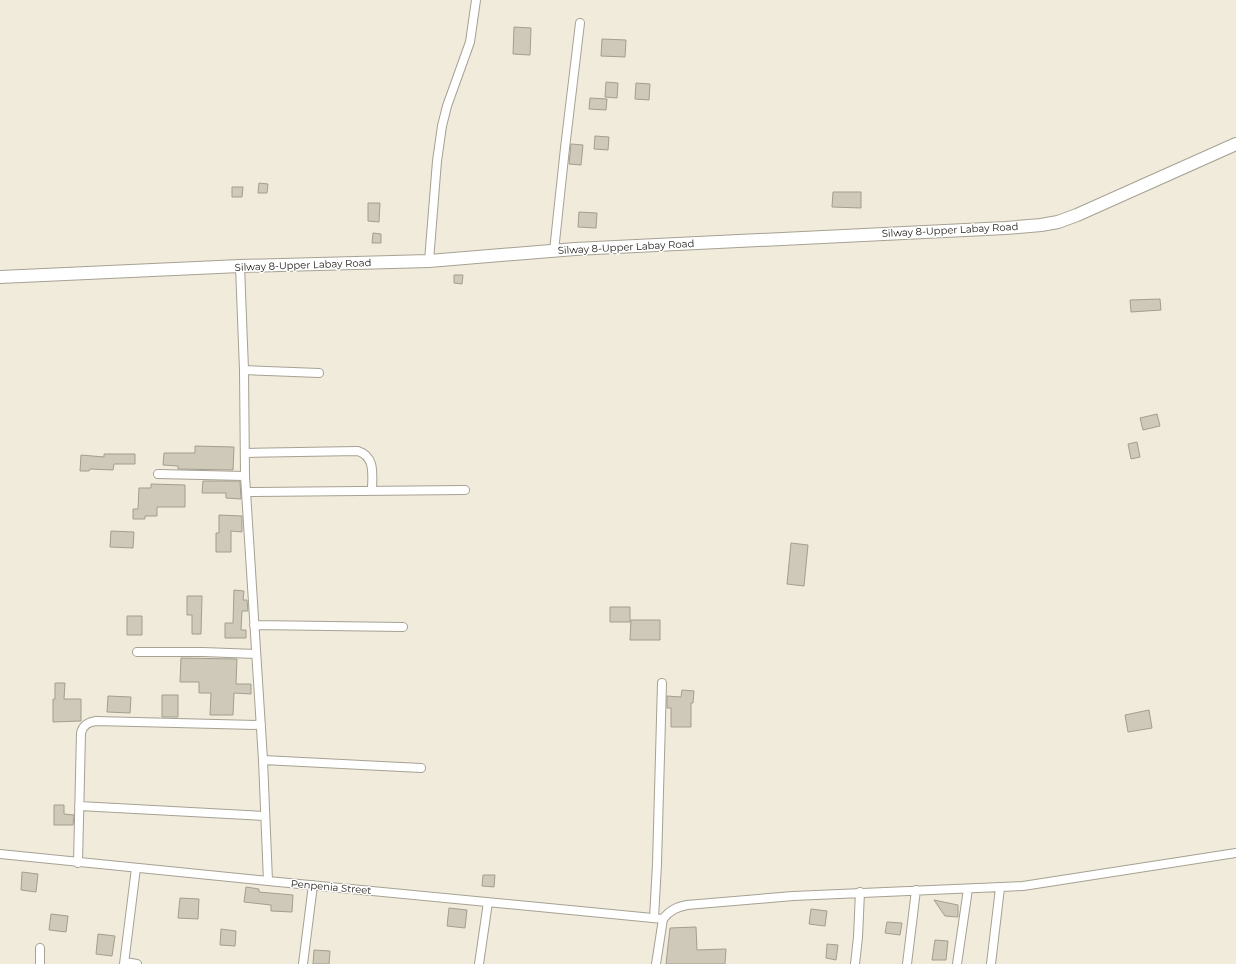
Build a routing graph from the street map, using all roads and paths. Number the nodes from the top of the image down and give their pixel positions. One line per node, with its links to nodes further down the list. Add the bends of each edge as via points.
1 (476, 0): 5 (street, via 470,42 442,126)
2 (580, 23): 4 (street)
3 (1236, 144): 4 (main road, Silway 8-Upper Labay Road, via 1077,215 1041,225)
4 (554, 251): 5 (main road, Silway 8-Upper Labay Road)
5 (429, 261): 6 (main road, Silway 8-Upper Labay Road)
6 (240, 266): 7 (main road, Silway 8-Upper Labay Road); 8 (street)
7 (0, 277)
8 (244, 370): 9 (street); 10 (street)
9 (318, 373)
10 (245, 453): 12 (street); 14 (street, via 358,451 370,459)
11 (158, 474): 12 (street)
12 (245, 476): 15 (street)
13 (465, 490): 14 (street)
14 (372, 491): 15 (street)
15 (246, 492): 16 (street)
16 (254, 625): 17 (street); 19 (street)
17 (403, 627)
18 (137, 652): 19 (street)
19 (256, 654): 21 (street)
20 (662, 683): 37 (street)
21 (260, 725): 22 (street); 24 (street, via 96,721 87,723 81,733)
22 (263, 760): 23 (street); 25 (street)
23 (421, 768)
24 (79, 806): 25 (street); 28 (street)
25 (265, 816): 30 (street)
26 (1236, 853): 32 (street)
27 (0, 854): 28 (street, Penpenia Street)
28 (78, 862): 29 (street, Penpenia Street)
29 (136, 868): 30 (street, Penpenia Street); 40 (street)
30 (268, 881): 31 (street, Penpenia Street)
31 (313, 885): 36 (street, Penpenia Street); 43 (street)
32 (1000, 888): 33 (street); 49 (street)
33 (968, 889): 34 (street); 48 (street)
34 (916, 890): 35 (street); 47 (street)
35 (860, 892): 38 (street, via 688,904 675,908); 46 (street)
36 (488, 902): 37 (street, Penpenia Street); 44 (street)
37 (654, 918): 38 (street, Penpenia Street)
38 (663, 919): 45 (street)
39 (40, 948): 41 (street)
40 (124, 963): 42 (street)
41 (40, 964)
42 (138, 964)
43 (303, 964)
44 (479, 964)
45 (656, 964)
46 (855, 964)
47 (907, 964)
48 (957, 964)
49 (990, 964)

